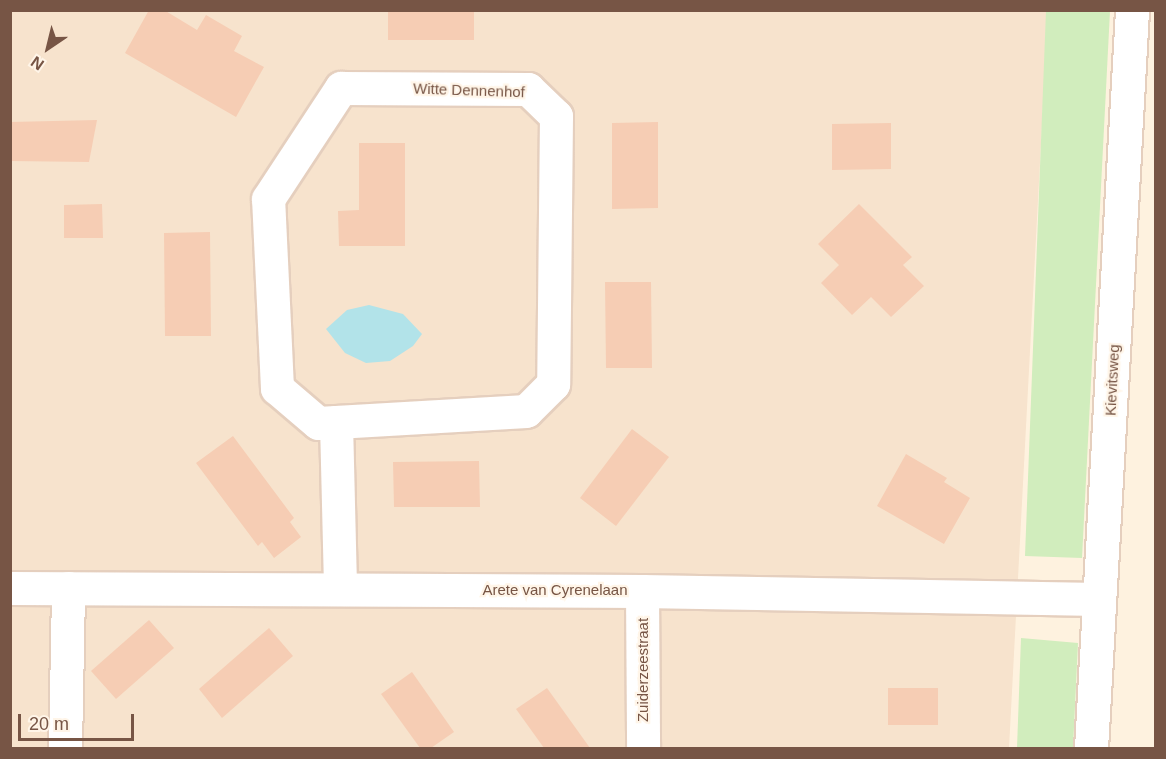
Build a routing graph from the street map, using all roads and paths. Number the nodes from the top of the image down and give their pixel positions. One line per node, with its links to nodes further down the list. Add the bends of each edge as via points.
1 (1132, 10): 7 (street, Kievitsweg)
2 (336, 422): 2 (street, Witte Dennenhof, via 526,411 553,384 556,116 528,88 341,88 268,199 277,388 318,423); 5 (street)
3 (10, 588): 4 (street, Arete van Cyrenelaan)
4 (68, 588): 5 (street, Arete van Cyrenelaan); 8 (street)
5 (340, 589): 6 (street, Arete van Cyrenelaan)
6 (642, 591): 7 (street, Arete van Cyrenelaan); 9 (street, Zuiderzeestraat)
7 (1099, 599): 10 (street, Kievitsweg)
8 (65, 748)
9 (643, 748)
10 (1091, 748)

